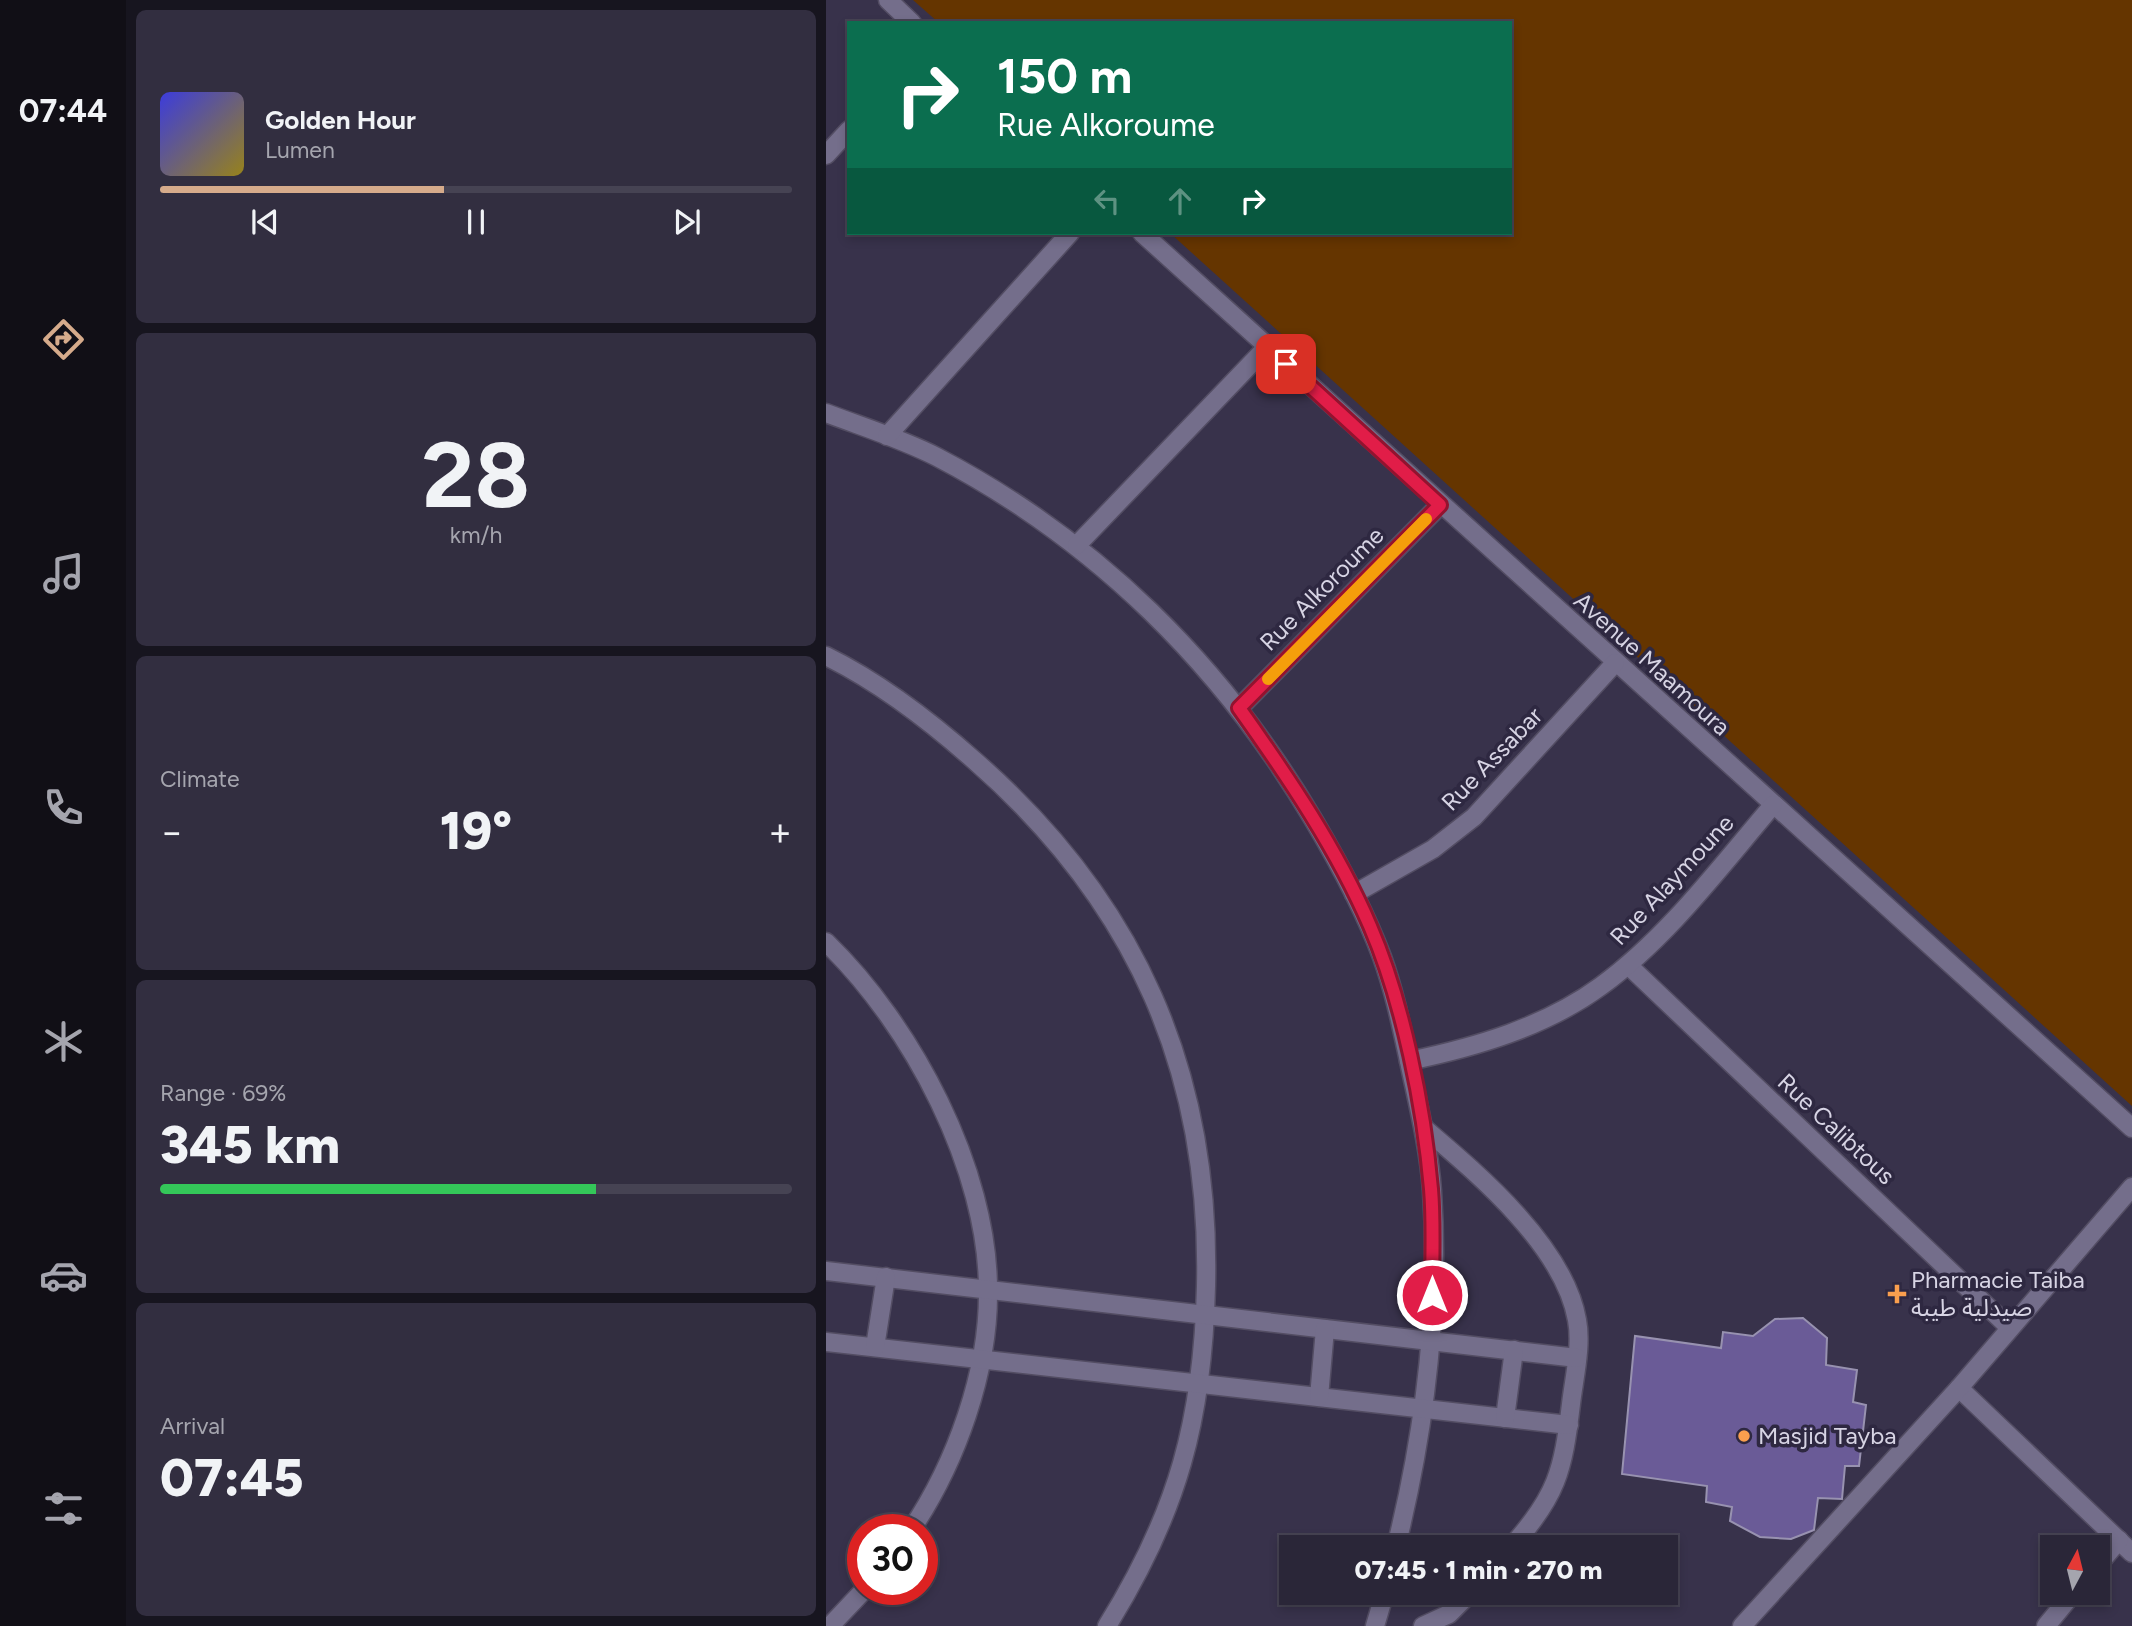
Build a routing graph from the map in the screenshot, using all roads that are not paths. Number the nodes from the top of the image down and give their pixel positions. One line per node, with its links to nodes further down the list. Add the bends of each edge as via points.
1 (888, 0): 2 (street)
2 (910, 21)
3 (847, 132): 4 (street)
4 (826, 155)
5 (1068, 235): 9 (street)
6 (1144, 235): 7 (street, Avenue Maamoura)
7 (1267, 347): 10 (street, Avenue Maamoura); 11 (street)
8 (826, 413): 9 (street)
9 (887, 436): 11 (street, via 985,484)
10 (1440, 505): 13 (street, Avenue Maamoura); 14 (street, Rue Alkoroume)
11 (1077, 545): 14 (street, via 1163,622)
12 (826, 656): 26 (street, via 926,719 1014,795 1057,841 1128,945 1165,1026 1194,1122 1203,1184)
13 (1615, 663): 15 (street, Avenue Maamoura); 16 (street, Rue Assabar, via 1474,817 1433,849)
14 (1239, 708): 16 (street, via 1301,799)
15 (1773, 805): 18 (street, Rue Alaymoune, via 1687,906); 21 (street, Avenue Maamoura)
16 (1354, 894): 19 (street, via 1390,981)
17 (826, 942): 25 (street, via 859,974 925,1070 970,1184)
18 (1628, 965): 19 (street, Rue Alaymoune, via 1599,988 1527,1027); 27 (street, Rue Calibtous)
19 (1409, 1061): 20 (street)
20 (1424, 1128): 29 (street, via 1432,1192); 33 (street, via 1506,1201 1561,1276 1577,1322)
21 (2132, 1128)
22 (2132, 1188): 27 (street)
23 (826, 1271): 24 (street)
24 (887, 1277): 25 (street); 31 (street)
25 (988, 1290): 26 (street); 34 (street)
26 (1205, 1315): 28 (street); 35 (street)
27 (2010, 1328): 36 (street)
28 (1325, 1329): 29 (street); 37 (street)
29 (1433, 1341): 32 (street); 38 (street)
30 (826, 1342): 31 (street)
31 (876, 1347): 34 (street)
32 (1514, 1350): 33 (street); 39 (street)
33 (1577, 1358): 40 (street)
34 (980, 1359): 35 (street); 41 (street, via 965,1425)
35 (1201, 1383): 37 (street); 51 (street, via 1188,1447 1168,1510)
36 (1959, 1388): 44 (street); 54 (street)
37 (1320, 1397): 38 (street)
38 (1424, 1409): 39 (street); 42 (street)
39 (1505, 1418): 40 (street)
40 (1569, 1425): 43 (street, via 1559,1477 1548,1502)
41 (922, 1514)
42 (1398, 1535)
43 (1521, 1535)
44 (2126, 1547): 45 (street)
45 (2110, 1557)
46 (850, 1605): 50 (street)
47 (1382, 1605): 52 (street)
48 (1458, 1605): 53 (street)
49 (2063, 1605): 55 (street)
50 (830, 1626)
51 (1107, 1626)
52 (1376, 1626)
53 (1423, 1626)
54 (1741, 1626)
55 (2046, 1626)

